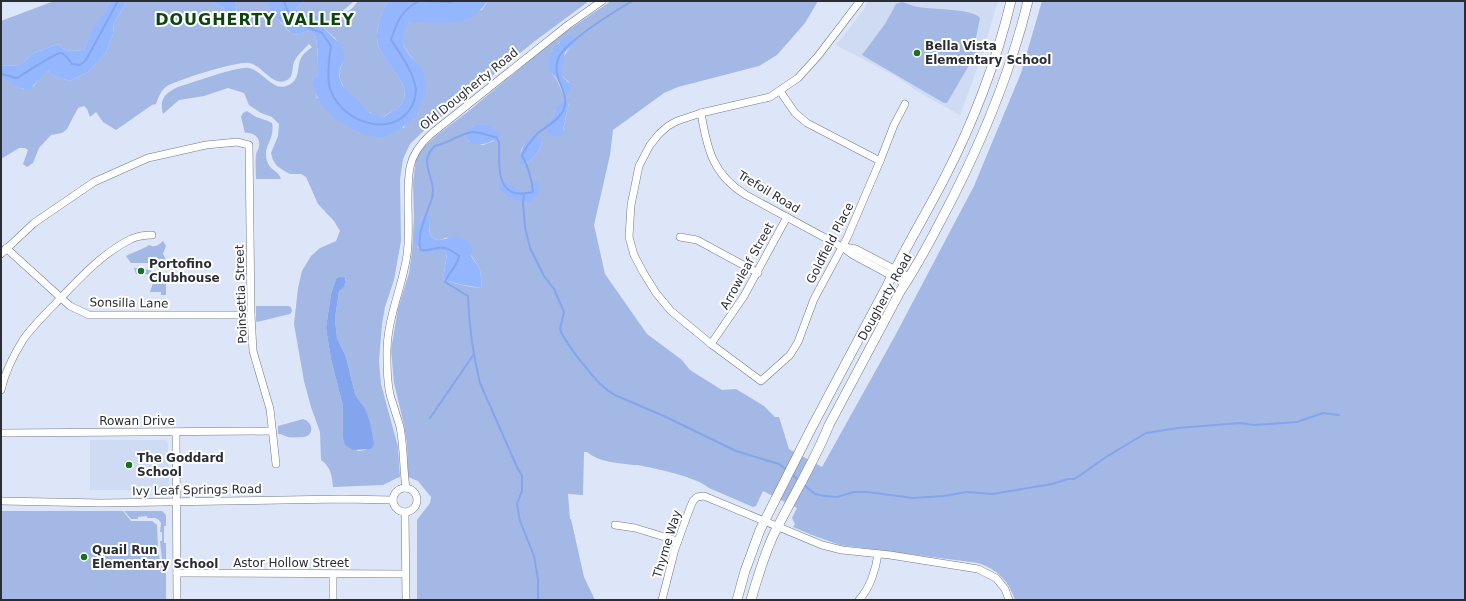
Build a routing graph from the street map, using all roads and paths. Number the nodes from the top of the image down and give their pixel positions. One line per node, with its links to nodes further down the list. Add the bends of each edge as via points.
1 (602, 1): 26 (street, Old Dougherty Road, via 431,134 420,145 412,159 408,185 407,255 390,318 386,354 390,396 403,446)
2 (860, 1): 5 (street, via 803,73)
3 (1011, 1): 16 (main road, Dougherty Road, via 993,63 970,123 944,179)
4 (1028, 1): 17 (main road, Dougherty Road, via 1002,88 982,139 960,185)
5 (780, 91): 7 (street, via 770,97); 8 (street, via 795,114 807,123)
6 (905, 104): 8 (street, Goldfield Place)
7 (701, 113): 9 (street, Trefoil Road, via 707,144 722,175 739,191); 20 (street, via 668,126 642,158 631,205 629,237 634,255 656,292 671,311)
8 (880, 161): 12 (street, Goldfield Place)
9 (786, 217): 12 (street, Trefoil Road); 15 (street, Arrowleaf Street)
10 (152, 235): 18 (street, via 131,239 111,252)
11 (680, 237): 15 (street, via 697,240)
12 (842, 247): 16 (street, Trefoil Road, via 856,249); 20 (street, Goldfield Place, via 814,299 798,342 790,355 761,381)
13 (6, 248): 14 (street); 18 (street, Sonsilla Lane); 19 (street, Poinsettia Street, via 34,223 94,182 148,158 237,142 249,145)
14 (1, 254)
15 (758, 273): 20 (street, Arrowleaf Street)
16 (893, 273): 17 (street, Trefoil Road); 31 (main road, Dougherty Road)
17 (907, 280): 33 (main road, Dougherty Road, via 832,418)
18 (60, 297): 19 (street, Sonsilla Lane, via 70,306 89,315); 21 (street, via 23,340 8,367)
19 (251, 315): 22 (street, Poinsettia Street, via 253,351 270,409)
20 (711, 344)
21 (1, 390)
22 (272, 431): 23 (street, Rowan Drive); 25 (street, Poinsettia Street)
23 (176, 432): 24 (street, Rowan Drive); 29 (street)
24 (1, 433)
25 (276, 464)
26 (406, 488): 27 (street, via 397,491); 30 (street, via 413,490 417,500 415,507)
27 (393, 500): 29 (street, Ivy Leaf Springs Road); 30 (street, via 397,508)
28 (1, 501): 29 (street, Ivy Leaf Springs Road)
29 (176, 501): 36 (street)
30 (405, 512): 38 (street)
31 (765, 521): 33 (street); 34 (street, Thyme Way, via 704,496 696,497); 43 (main road, Dougherty Road, via 745,571)
32 (616, 525): 34 (street, via 635,528)
33 (778, 526): 35 (street, via 822,545); 44 (main road, Dougherty Road)
34 (678, 542): 42 (street, Thyme Way)
35 (878, 554): 45 (street, via 876,568 864,595); 46 (street, via 978,569 999,581)
36 (177, 573): 37 (street, Astor Hollow Street); 39 (street)
37 (333, 574): 38 (street, Astor Hollow Street); 40 (street)
38 (406, 574): 41 (street)
39 (177, 600)
40 (333, 600)
41 (406, 600)
42 (662, 600)
43 (737, 600)
44 (751, 600)
45 (859, 600)
46 (1009, 600)

